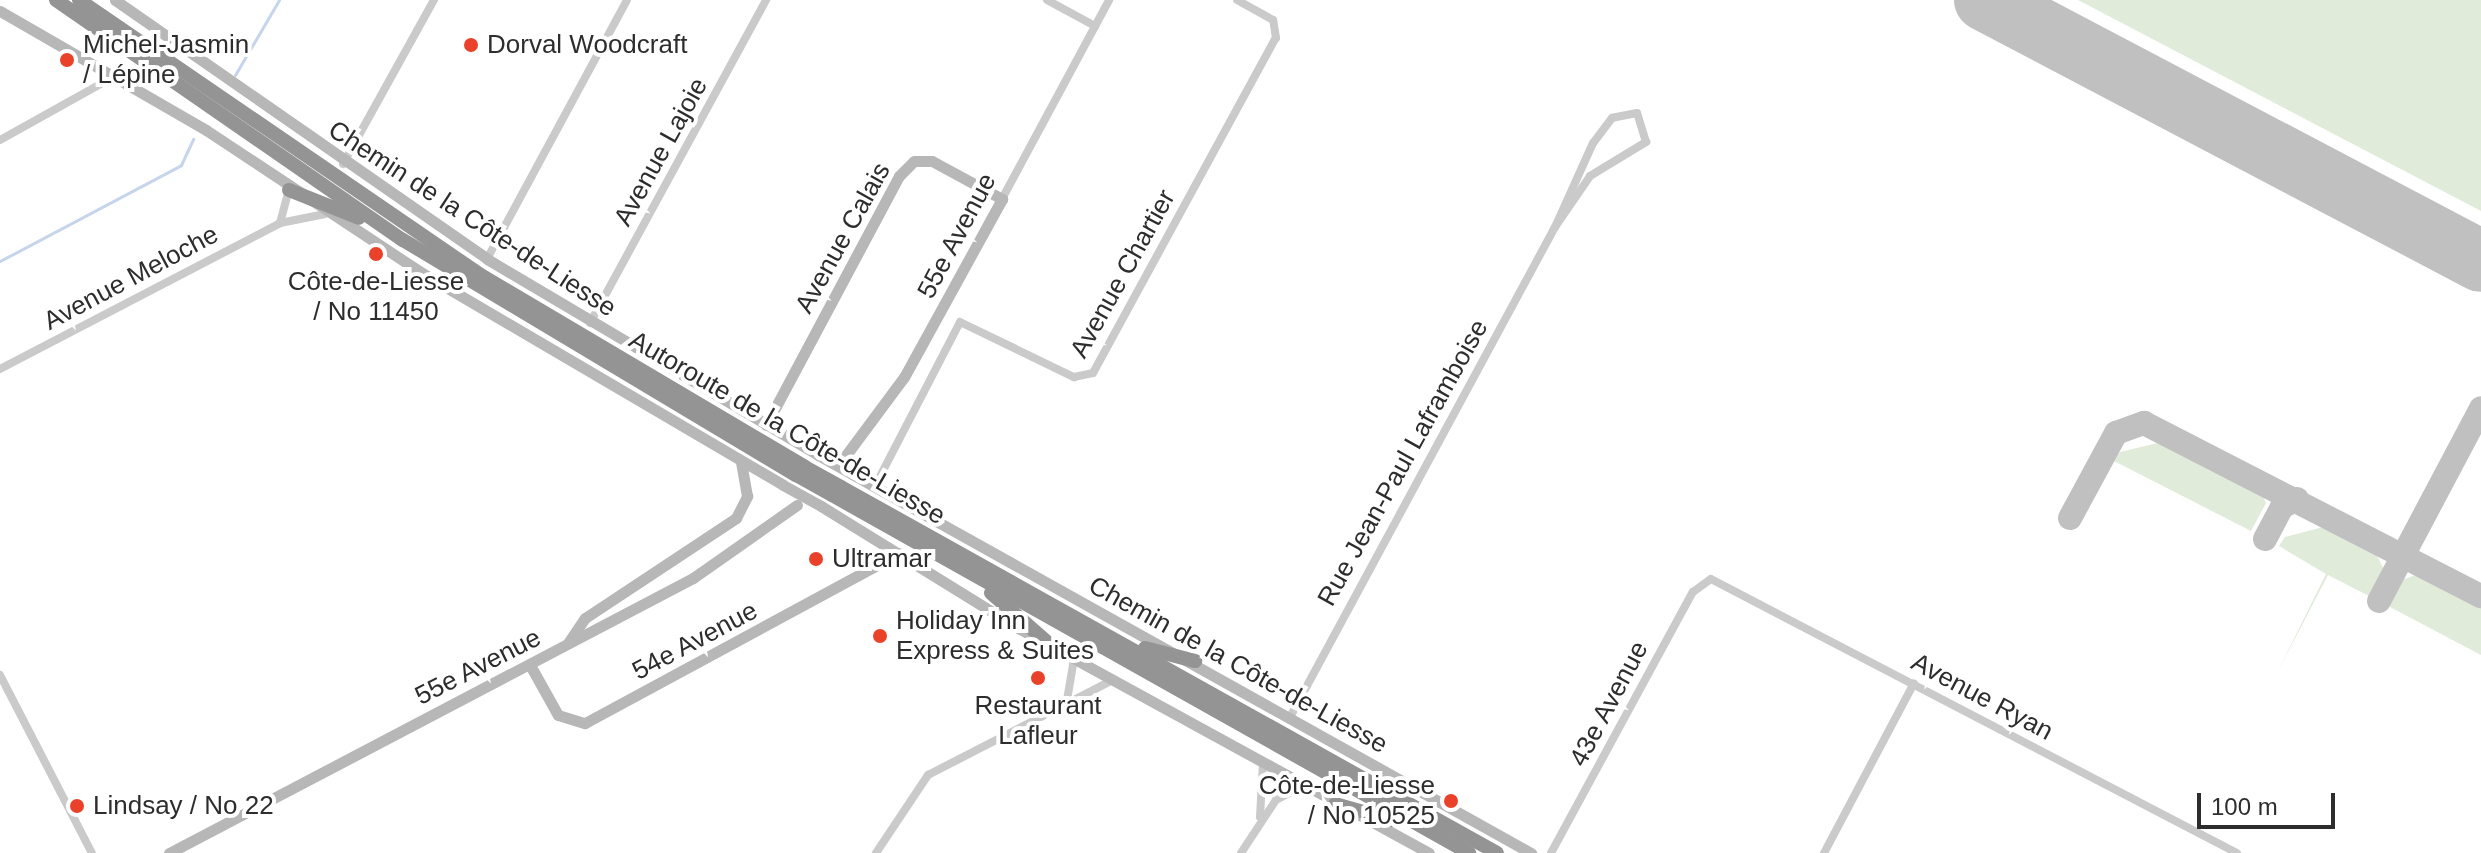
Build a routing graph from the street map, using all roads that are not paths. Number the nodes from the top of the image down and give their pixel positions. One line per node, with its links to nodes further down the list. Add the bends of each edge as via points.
1 (56, 0): 20 (highway, Autoroute de la Côte-de-Liesse)
2 (81, 0): 27 (highway, Autoroute de la Côte-de-Liesse, via 484,277)
3 (115, 0): 14 (main road, Chemin de la Côte-de-Liesse)
4 (434, 0): 14 (street)
5 (627, 0): 21 (street)
6 (766, 0): 22 (street, Avenue Lajoie)
7 (1047, 0): 11 (street)
8 (1109, 0): 11 (street)
9 (1237, 0): 28 (street, Avenue Chartier, via 1271,17 1276,38 1093,373 1074,377 960,322)
10 (0, 11): 12 (main road)
11 (1095, 26): 16 (street, 55e Avenue)
12 (115, 76): 13 (street); 15 (main road)
13 (0, 140)
14 (343, 164): 21 (main road, Chemin de la Côte-de-Liesse)
15 (289, 190): 17 (main road); 18 (street); 20 (highway)
16 (1002, 199): 24 (main road, Avenue Calais, via 932,161 908,165); 25 (main road, 55e Avenue, via 904,377)
17 (325, 214): 18 (street, Avenue Meloche); 26 (main road)
18 (280, 223): 23 (street, Avenue Meloche)
19 (1555, 227): 19 (street, Rue Jean-Paul Laframboise, via 1590,176 1643,146 1648,132 1637,113 1612,118 1593,143); 44 (street, Rue Jean-Paul Laframboise)
20 (403, 240): 27 (highway, Autoroute de la Côte-de-Liesse)
21 (487, 259): 22 (main road, Chemin de la Côte-de-Liesse)
22 (590, 323): 24 (main road, Chemin de la Côte-de-Liesse)
23 (0, 369)
24 (766, 425): 28 (main road, Chemin de la Côte-de-Liesse, bridge)
25 (843, 459)
26 (741, 462): 31 (main road, bridge); 35 (main road, via 747,496 736,518 585,618)
27 (800, 471): 29 (highway, Autoroute de la Côte-de-Liesse, bridge)
28 (874, 488): 38 (main road, Chemin de la Côte-de-Liesse)
29 (837, 491): 32 (highway, Autoroute de la Côte-de-Liesse); 34 (highway, Autoroute de la Côte-de-Liesse)
30 (797, 505): 35 (main road, 55e Avenue, via 714,566)
31 (899, 553): 36 (main road); 39 (main road, 54e Avenue, via 585,723 558,715)
32 (963, 570): 36 (highway); 49 (highway, Autoroute de la Côte-de-Liesse)
33 (1708, 579): 42 (street, Avenue Ryan); 58 (street, 43e Avenue, via 1688,600)
34 (1096, 629): 38 (highway); 57 (highway, Autoroute de la Côte-de-Liesse)
35 (565, 647): 39 (main road, 55e Avenue)
36 (1053, 647): 37 (main road)
37 (1074, 659): 41 (main road); 43 (street)
38 (1195, 661): 44 (main road, Chemin de la Côte-de-Liesse)
39 (530, 665): 52 (main road, 55e Avenue)
40 (0, 675): 51 (street)
41 (1113, 680): 43 (street); 45 (main road)
42 (1914, 683): 59 (street); 60 (street, Avenue Ryan)
43 (1067, 700): 53 (street, via 928,775)
44 (1289, 719): 50 (main road, Chemin de la Côte-de-Liesse)
45 (1263, 764): 46 (main road); 48 (street, via 1267,790)
46 (1302, 786): 47 (main road); 48 (street, via 1279,797)
47 (1335, 804): 49 (highway); 55 (main road)
48 (1258, 821): 54 (street)
49 (1451, 843): 56 (highway, Autoroute de la Côte-de-Liesse)
50 (1529, 852)
51 (92, 853)
52 (169, 853)
53 (876, 853)
54 (1241, 853)
55 (1429, 853)
56 (1469, 853)
57 (1497, 853)
58 (1551, 853)
59 (1824, 853)
60 (2237, 853)

